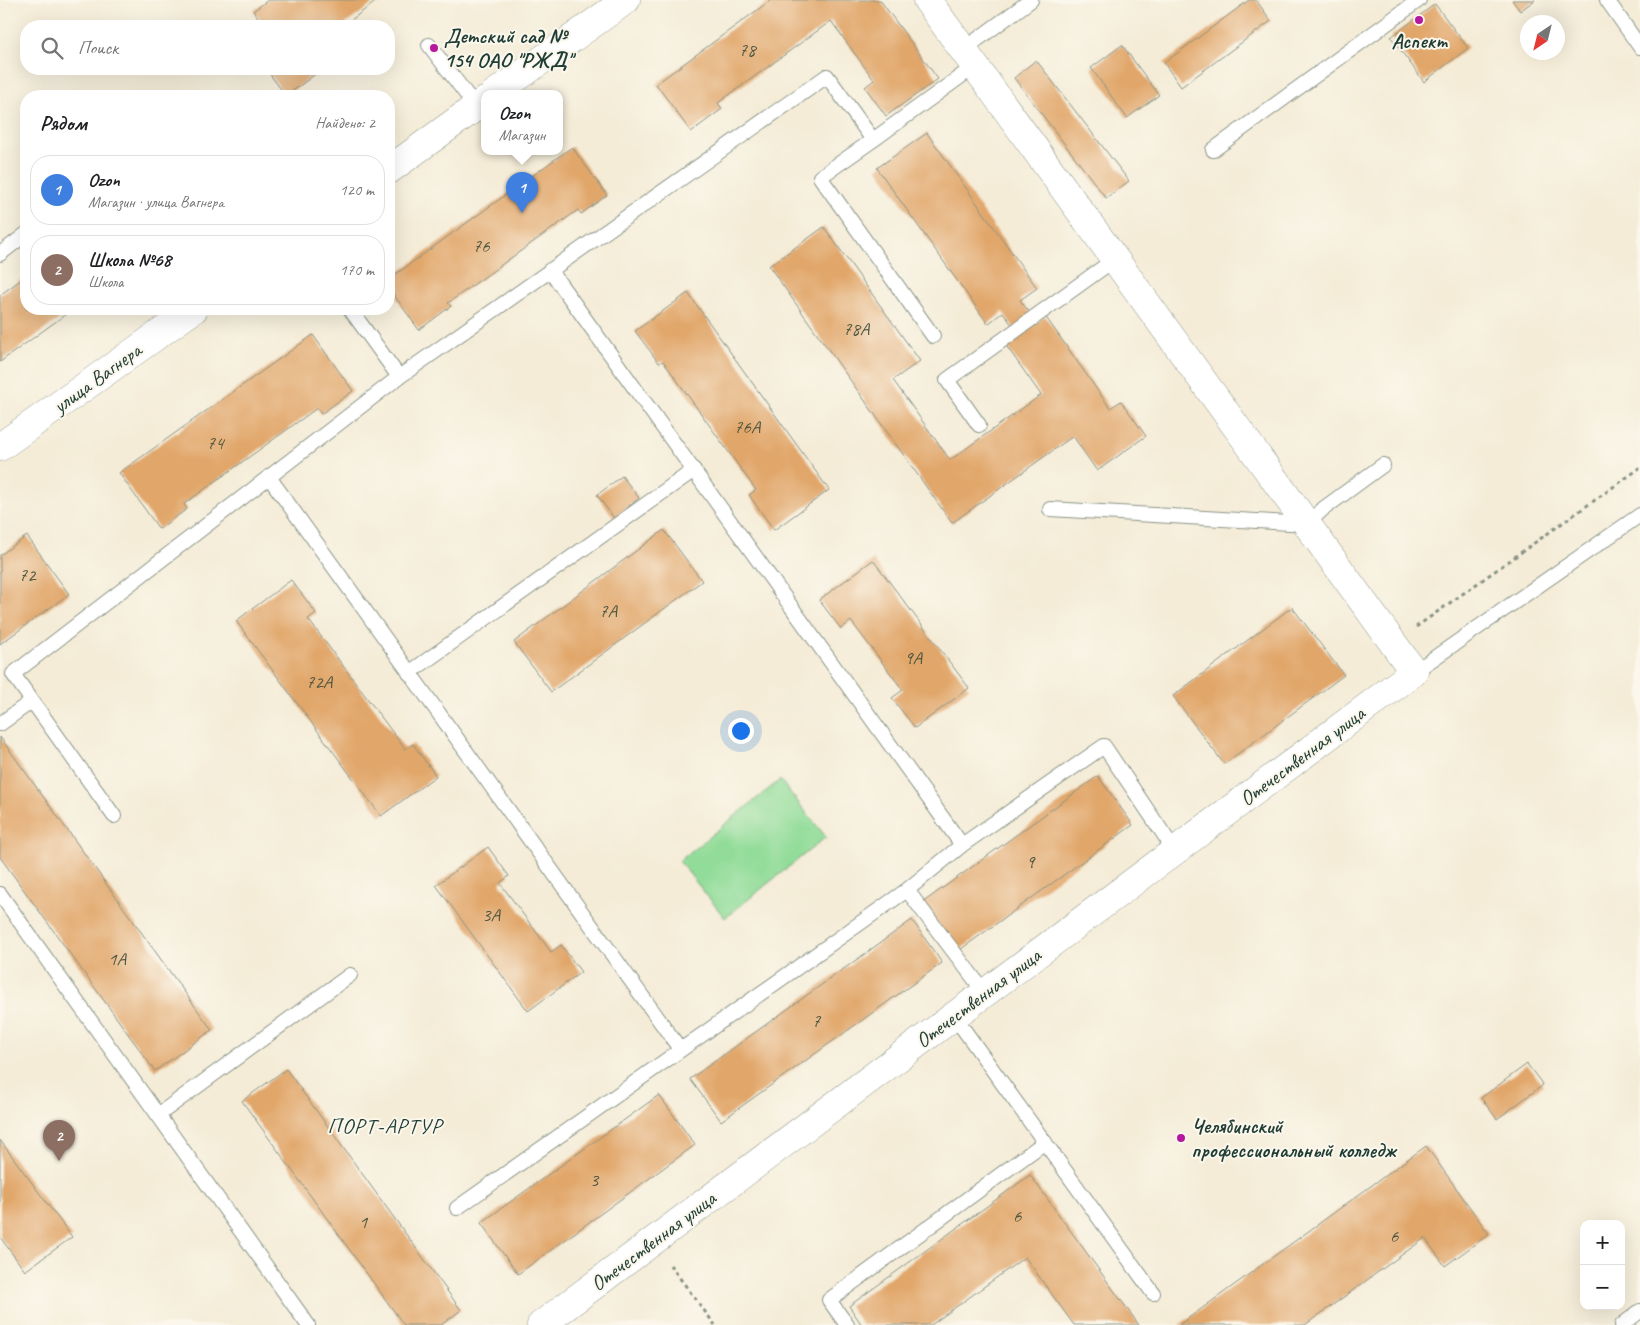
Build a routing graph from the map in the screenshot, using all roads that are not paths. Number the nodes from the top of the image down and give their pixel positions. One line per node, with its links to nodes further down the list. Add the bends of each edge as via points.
1 (927, 0): 8 (street)
2 (1031, 0): 8 (lane)
3 (1419, 0): 13 (lane)
4 (1607, 0): 7 (lane)
5 (612, 4): 9 (street)
6 (429, 45): 10 (lane)
7 (1640, 46)
8 (969, 58): 12 (lane); 17 (street)
9 (499, 90)
10 (481, 97)
11 (481, 104): 14 (street)
12 (873, 140): 18 (lane, via 827,76); 21 (lane, via 820,177)
13 (1213, 150)
14 (395, 166)
15 (20, 239): 16 (lane)
16 (0, 254)
17 (1114, 259): 23 (lane, via 947,380); 30 (street)
18 (550, 270): 22 (lane); 26 (lane)
19 (186, 315): 24 (street, улица Вагнера)
20 (354, 315): 22 (lane)
21 (933, 336)
22 (399, 377): 27 (lane)
23 (979, 425)
24 (0, 448)
25 (1383, 465): 30 (lane)
26 (694, 470): 32 (lane); 36 (lane)
27 (269, 477): 32 (lane); 33 (lane, via 13,674)
28 (1050, 510): 30 (lane)
29 (1640, 515): 31 (lane)
30 (1307, 524): 31 (street)
31 (1414, 672): 37 (street, Отечественная улица)
32 (409, 674): 43 (lane)
33 (32, 701): 34 (lane); 35 (lane)
34 (0, 724)
35 (114, 816)
36 (962, 845): 37 (lane, via 1104,746); 38 (lane)
37 (1176, 850): 41 (street, Отечественная улица)
38 (907, 890): 41 (lane); 43 (lane)
39 (0, 894): 44 (lane)
40 (350, 975): 44 (lane)
41 (985, 993): 42 (street, Отечественная улица)
42 (954, 1016): 45 (lane); 50 (street, Отечественная улица)
43 (680, 1049): 46 (lane)
44 (158, 1115): 49 (lane)
45 (1045, 1142): 47 (lane); 51 (lane, via 829,1300)
46 (457, 1208)
47 (1153, 1293)
48 (1640, 1311): 52 (lane)
49 (308, 1325)
50 (541, 1325)
51 (847, 1325)
52 (1622, 1325)

